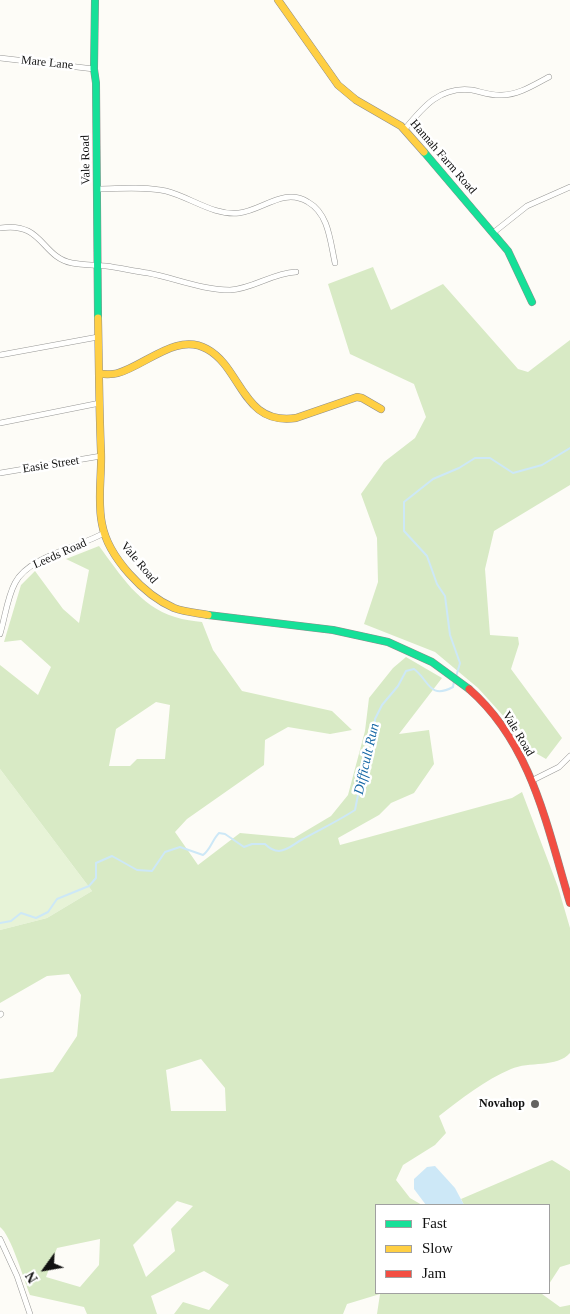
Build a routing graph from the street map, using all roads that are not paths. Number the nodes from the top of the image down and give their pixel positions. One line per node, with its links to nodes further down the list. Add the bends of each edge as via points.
1 (95, 0): 4 (main road, Vale Road)
2 (278, 0): 6 (main road, Hannah Farm Road, via 338,85 356,100)
3 (0, 58): 4 (street, Mare Lane)
4 (94, 69): 8 (main road, Vale Road)
5 (549, 77): 6 (street, via 503,96 470,90 449,91 428,103)
6 (405, 129): 10 (main road, Hannah Farm Road)
7 (570, 187): 10 (street, via 527,206)
8 (97, 189): 11 (street, via 166,191 228,213 245,212 284,197 302,199 317,208 324,218); 12 (main road, Vale Road)
9 (0, 228): 12 (street, via 28,231 52,252 71,263)
10 (493, 233): 14 (main road, Hannah Farm Road, via 512,258)
11 (335, 263)
12 (97, 265): 13 (street, via 230,290 247,287 275,275); 15 (main road, Vale Road)
13 (296, 272)
14 (532, 302)
15 (98, 337): 16 (street); 17 (main road, Vale Road)
16 (0, 354)
17 (99, 374): 18 (main road, Vale Road); 19 (main road, via 119,373 174,347 194,344 206,348 218,358 250,402 275,418 294,418 357,397)
18 (100, 403): 20 (street); 21 (main road, Vale Road)
19 (381, 410)
20 (0, 424)
21 (101, 456): 22 (street, Easie Street); 23 (main road, Vale Road)
22 (0, 472)
23 (104, 533): 24 (street, Leeds Road, via 26,570 12,588); 26 (main road, Vale Road, via 137,581 155,598 174,608 211,616 366,636 400,646 430,661 461,683 492,712 517,751)
24 (0, 634)
25 (570, 756): 26 (street, via 559,767)
26 (531, 781): 27 (main road, Vale Road)
27 (570, 902)
28 (0, 1239): 29 (street)
29 (30, 1314)

